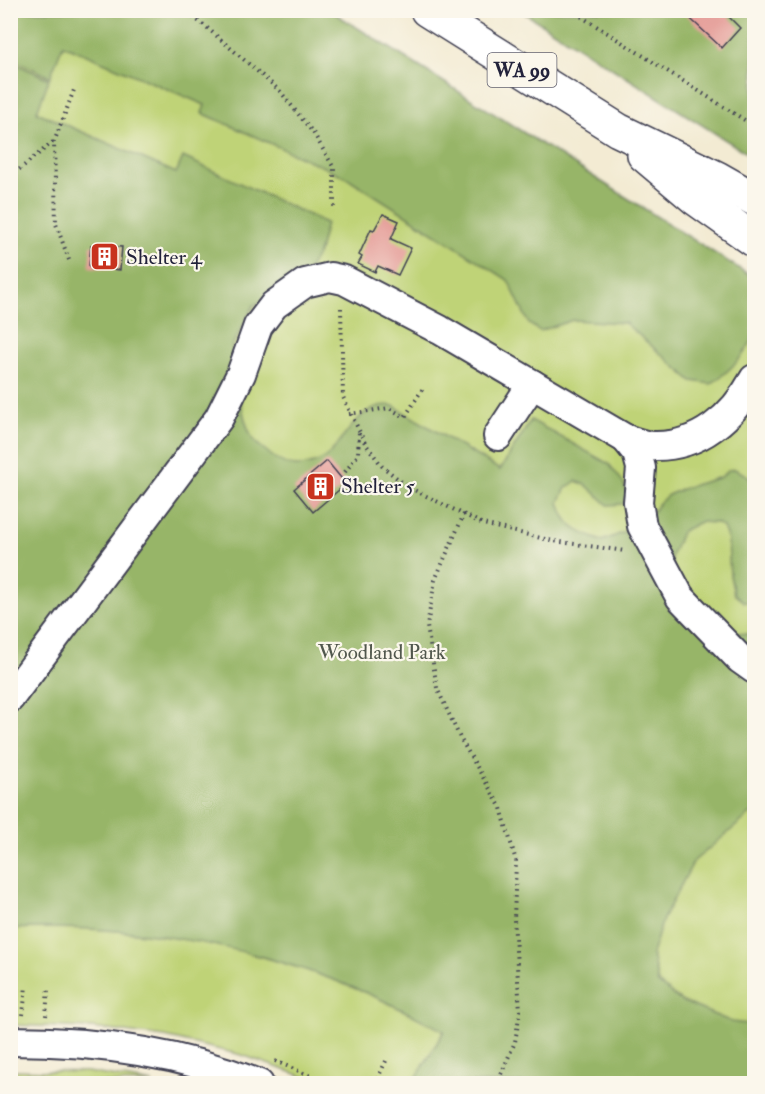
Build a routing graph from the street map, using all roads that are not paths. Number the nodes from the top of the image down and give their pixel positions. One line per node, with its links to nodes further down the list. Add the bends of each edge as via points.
1 (427, 10): 2 (highway, WA 99)
2 (618, 130): 3 (highway, WA 99); 4 (highway, WA 99, via 695,198)
3 (754, 199)
4 (754, 240)
5 (532, 384): 7 (street); 8 (street); 10 (street, via 344,280 330,277 305,283 273,305 258,326 241,374 219,418)
6 (753, 386): 8 (street, via 730,414 683,444 651,446)
7 (498, 436)
8 (626, 439): 9 (street, via 637,453 641,468 638,502 642,526 656,554 680,597)
9 (754, 669)
10 (10, 698)
11 (10, 1041): 12 (street, via 119,1048 208,1067)
12 (259, 1083)

